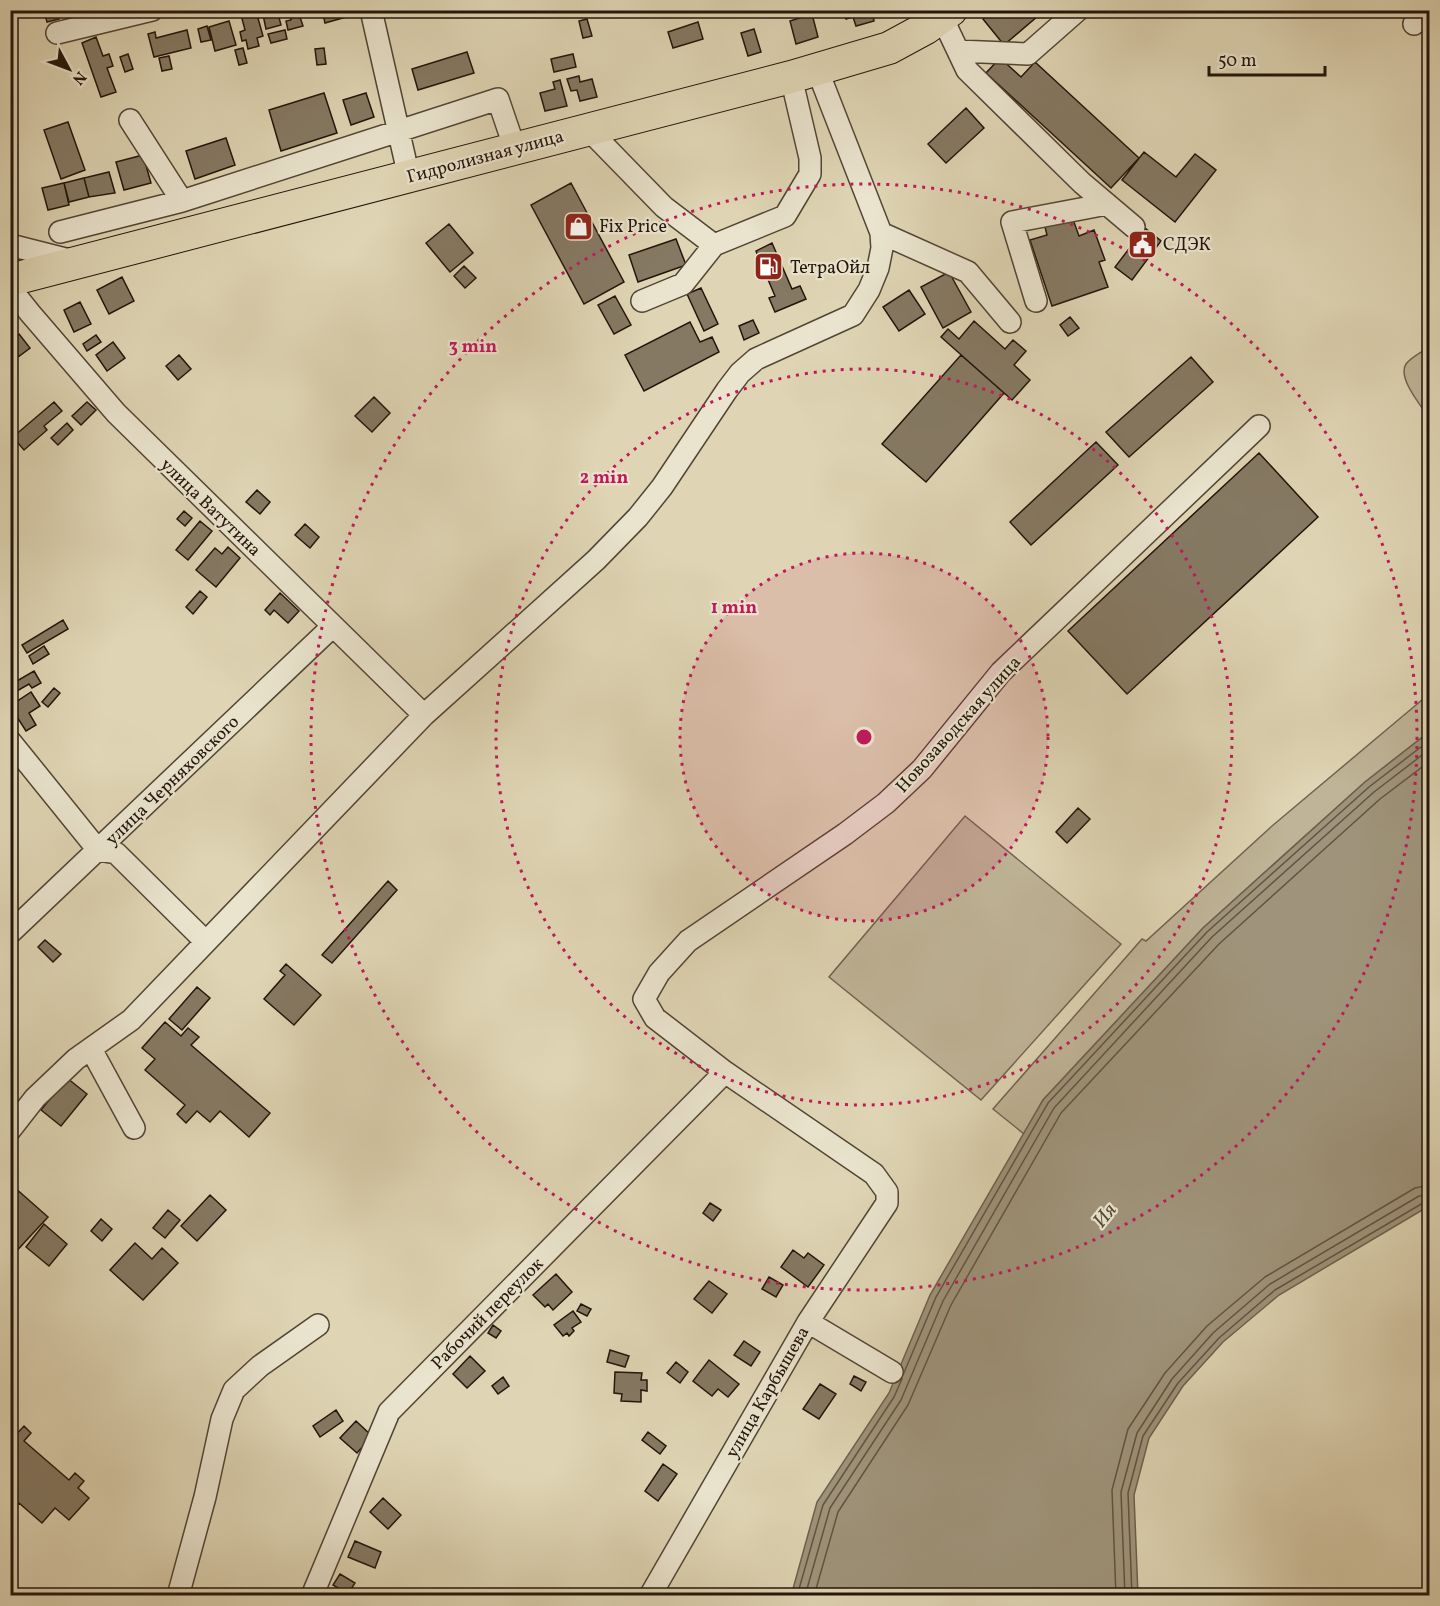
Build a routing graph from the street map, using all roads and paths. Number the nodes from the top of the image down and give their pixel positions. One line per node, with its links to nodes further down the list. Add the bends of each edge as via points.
1 (152, 10): 5 (street)
2 (371, 10): 10 (street)
3 (1078, 10): 6 (street, via 1028,54)
4 (948, 13): 6 (street, via 948,30); 7 (highway, Гидролизная улица, via 889,48)
5 (57, 33)
6 (958, 51): 14 (street, via 967,70)
7 (804, 73): 9 (highway, Гидролизная улица); 17 (street); 19 (street, via 810,174 785,216)
8 (130, 120): 13 (street)
9 (588, 129): 11 (highway, Гидролизная улица); 19 (street, via 664,207)
10 (400, 131): 11 (street, via 498,99); 12 (street); 13 (street)
11 (515, 149): 12 (highway, Гидролизная улица)
12 (409, 177): 20 (highway, Гидролизная улица)
13 (182, 201): 16 (street)
14 (1107, 204): 15 (street); 24 (street, via 1012,222)
15 (1134, 227)
16 (60, 232)
17 (881, 233): 25 (street, via 968,272); 28 (street, via 878,268 853,315 756,359 740,373 638,517)
18 (10, 245): 20 (street)
19 (714, 245): 23 (street, via 683,284)
20 (80, 263): 21 (highway, Гидролизная улица)
21 (10, 280)
22 (10, 288): 27 (street, улица Ватутина, via 116,413)
23 (642, 301)
24 (1036, 301)
25 (1010, 322)
26 (1259, 426): 34 (street, Новозаводская улица, via 1001,672 922,769 886,803 688,941 659,973 644,999 655,1018)
27 (333, 626): 28 (street, улица Ватутина); 30 (street, улица Черняховского)
28 (424, 716): 32 (street)
29 (10, 741): 30 (street)
30 (98, 850): 31 (street, улица Черняховского); 32 (street, via 116,853)
31 (10, 933)
32 (205, 941): 33 (street, via 130,1020)
33 (91, 1049): 35 (street); 36 (street, via 35,1098)
34 (725, 1072): 37 (street, улица Карбышева, via 874,1174 887,1192 887,1203); 41 (street, Рабочий переулок, via 389,1413)
35 (134, 1128)
36 (10, 1130)
37 (808, 1322): 39 (street); 42 (street, улица Карбышева)
38 (318, 1325): 40 (street, via 260,1366 234,1390 222,1419 206,1497)
39 (892, 1372)
40 (178, 1596)
41 (312, 1596)
42 (650, 1596)

